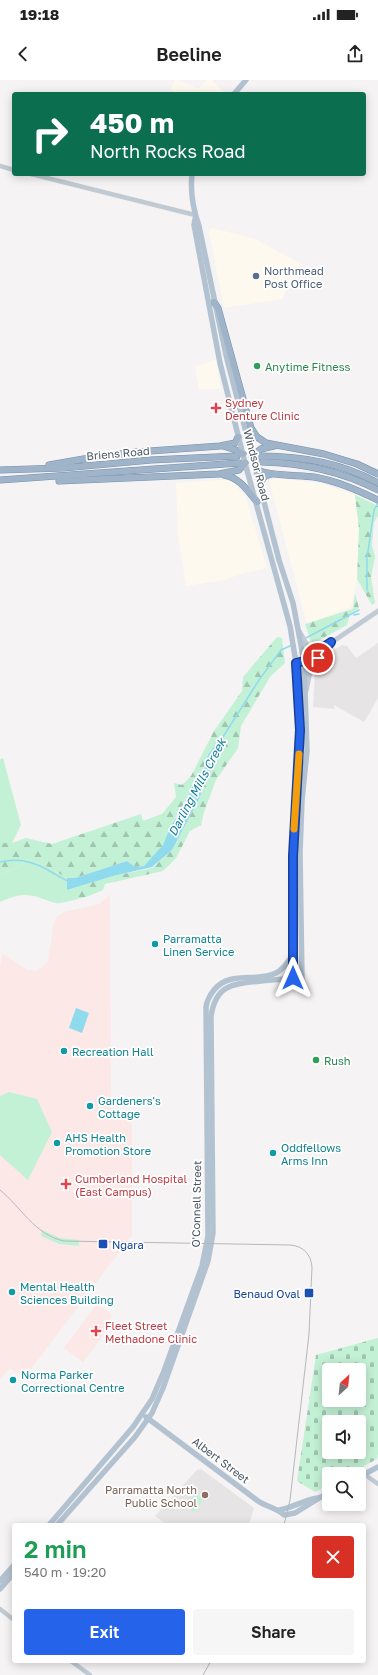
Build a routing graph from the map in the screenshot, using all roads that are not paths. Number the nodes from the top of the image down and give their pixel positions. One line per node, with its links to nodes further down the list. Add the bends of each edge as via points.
1 (246, 80): 2 (main road)
2 (236, 92)
3 (0, 166): 4 (street)
4 (12, 169)
5 (40, 176): 7 (street)
6 (192, 176): 7 (main road, Windsor Road)
7 (195, 215): 8 (main road, Windsor Road); 9 (main road, Windsor Road, via 194,225 218,352)
8 (214, 302): 11 (highway, via 218,308 251,428 261,441); 13 (main road, Windsor Road, via 249,441)
9 (238, 437): 10 (highway, via 233,443); 13 (main road, Windsor Road)
10 (220, 446): 13 (highway, via 233,449); 15 (highway, via 129,452)
11 (281, 446): 13 (highway, via 265,447); 20 (highway, via 324,454 357,464)
12 (260, 456): 23 (highway, via 323,462)
13 (245, 459): 15 (highway, Briens Road, via 133,461); 17 (main road); 19 (highway, via 239,470); 22 (highway); 27 (main road, Windsor Road)
14 (262, 462): 25 (highway, via 325,470)
15 (23, 469): 16 (highway, Briens Road)
16 (0, 470)
17 (257, 471): 18 (highway); 24 (main road, Windsor Road)
18 (274, 473): 24 (highway, via 264,476); 26 (highway, via 324,479)
19 (219, 474): 22 (highway, via 56,481); 27 (highway, via 238,480)
20 (378, 474)
21 (0, 480): 22 (highway)
22 (20, 480)
23 (376, 482)
24 (261, 487): 30 (main road, Windsor Road, via 279,560)
25 (378, 490)
26 (378, 500)
27 (256, 502): 32 (main road, Windsor Road, via 291,634)
28 (378, 611): 29 (main road)
29 (331, 642): 30 (main road, via 314,648); 31 (main road); 33 (main road, via 311,667)
30 (304, 643): 31 (main road, Windsor Road)
31 (304, 661): 32 (main road); 33 (main road, Windsor Road)
32 (296, 663): 34 (main road, Windsor Road, via 300,730)
33 (306, 693): 35 (main road, Windsor Road, via 307,751)
34 (296, 799): 35 (main road); 36 (main road, Windsor Road)
35 (302, 800): 37 (main road, Windsor Road, via 302,979)
36 (293, 954): 37 (main road, Windsor Road); 38 (main road, O'Connell Street, via 275,973 237,977 220,984 208,998 206,1246 202,1266 158,1388)
37 (293, 978): 39 (main road, O'Connell Street, via 241,982 224,989 216,999 211,1016 213,1212 210,1254 159,1400)
38 (142, 1414): 39 (main road, Albert Street); 47 (main road, O'Connell Street)
39 (148, 1419): 46 (main road, Albert Street, via 258,1501); 48 (main road, O'Connell Street)
40 (378, 1467): 41 (main road)
41 (366, 1473)
42 (366, 1477): 43 (street)
43 (378, 1484)
44 (322, 1496): 45 (main road)
45 (318, 1498): 46 (main road); 46 (main road, Albert Street, via 314,1503 290,1515 284,1515)
46 (279, 1510)
47 (51, 1523)
48 (59, 1523)
49 (12, 1567): 51 (main road)
50 (12, 1575): 52 (main road)
51 (0, 1581)
52 (0, 1589)
53 (0, 1609): 54 (street)
54 (12, 1618)
55 (74, 1663): 56 (street)
56 (90, 1675)

